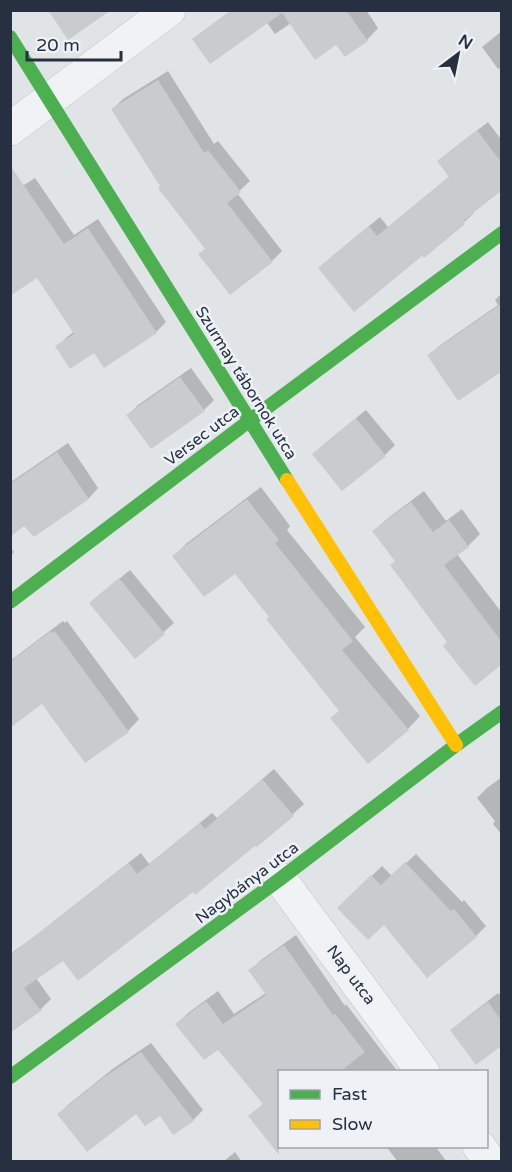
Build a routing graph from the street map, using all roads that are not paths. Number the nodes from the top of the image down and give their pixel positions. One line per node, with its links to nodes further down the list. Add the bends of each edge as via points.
1 (170, 10): 3 (street)
2 (10, 37): 3 (street, Szurmay tábornok utca)
3 (50, 100): 4 (street); 6 (street, Szurmay tábornok utca)
4 (10, 129)
5 (501, 233): 6 (street, Versec utca)
6 (249, 421): 7 (street, Versec utca); 9 (street, Szurmay tábornok utca)
7 (10, 602)
8 (501, 712): 9 (street, Nagybánya utca)
9 (456, 745): 10 (street, Nagybánya utca)
10 (280, 879): 11 (street, Nap utca); 12 (street, Nagybánya utca)
11 (422, 1070)
12 (10, 1077)
13 (480, 1148): 14 (street)
14 (490, 1161)

